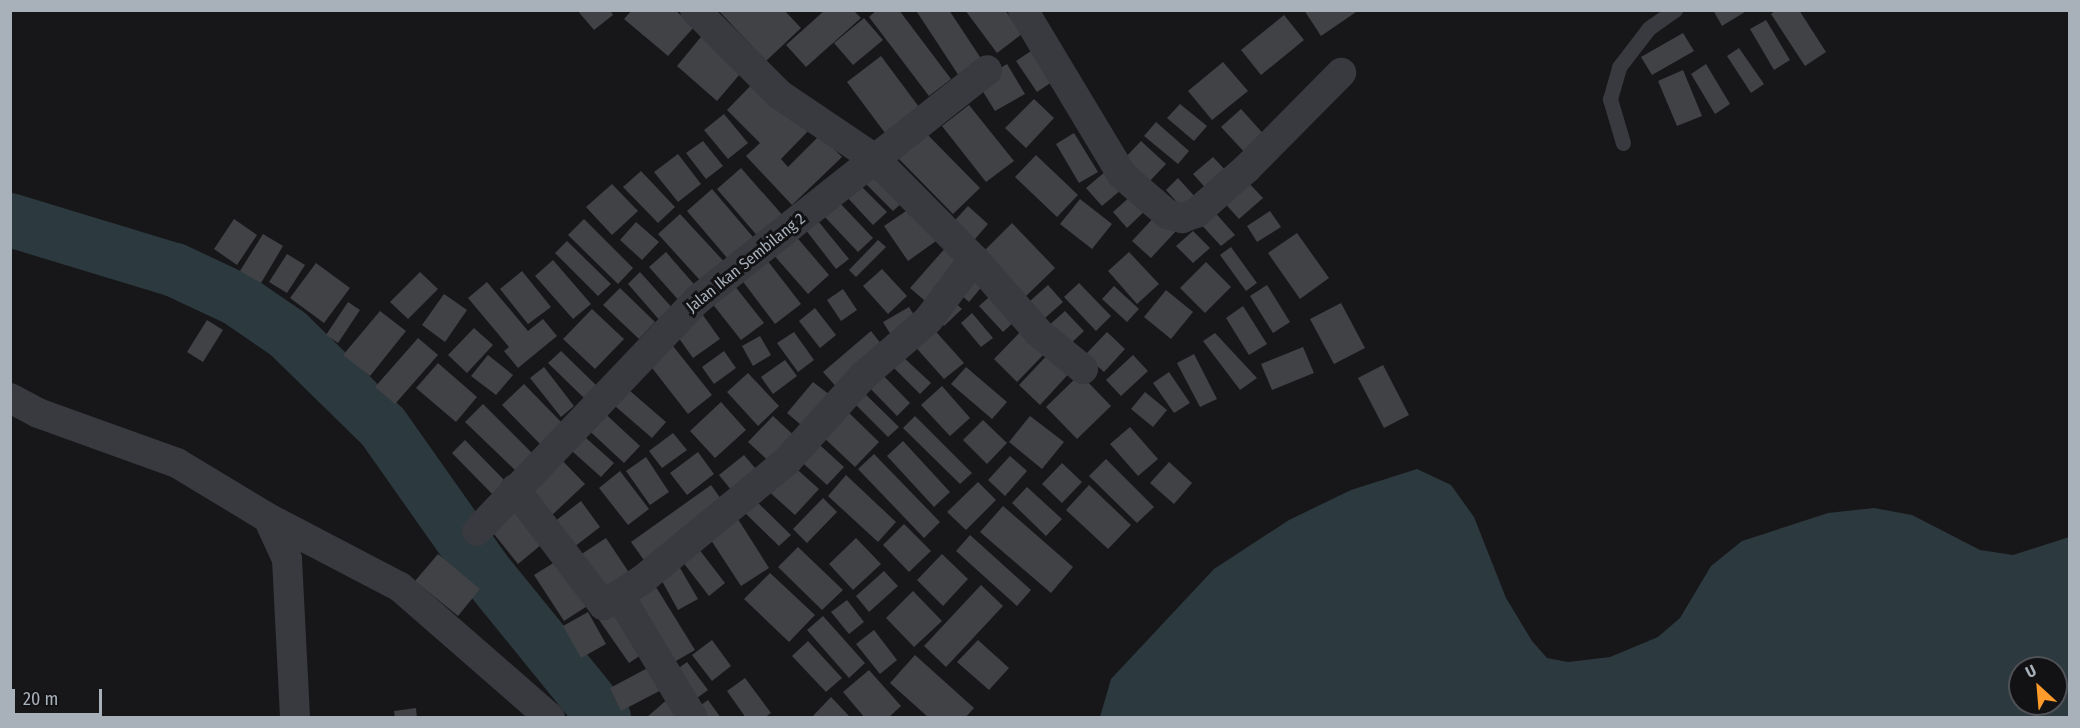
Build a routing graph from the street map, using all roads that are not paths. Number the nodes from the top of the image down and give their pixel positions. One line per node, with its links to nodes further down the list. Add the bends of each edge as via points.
1 (695, 10): 7 (street, via 780,95)
2 (1023, 10): 5 (street, via 1122,175 1167,214 1182,218 1232,181)
3 (1675, 10): 6 (lane, via 1649,28 1619,67 1610,99)
4 (987, 70): 7 (street, Jalan Ikan Sembilang 2)
5 (1341, 73)
6 (1623, 143)
7 (875, 159): 8 (street); 11 (street, Jalan Ikan Sembilang 2, via 697,300)
8 (974, 258): 9 (street, via 1039,333); 14 (street, via 928,320 863,376 787,461)
9 (1083, 369)
10 (10, 398): 12 (street, via 38,413 177,463)
11 (516, 489): 13 (street, Jalan Ikan Sembilang 2); 14 (street, via 596,600 603,605)
12 (268, 518): 15 (street, via 287,559); 16 (street, via 400,587)
13 (477, 531)
14 (619, 595): 17 (street)
15 (295, 717)
16 (550, 717)
17 (693, 717)

